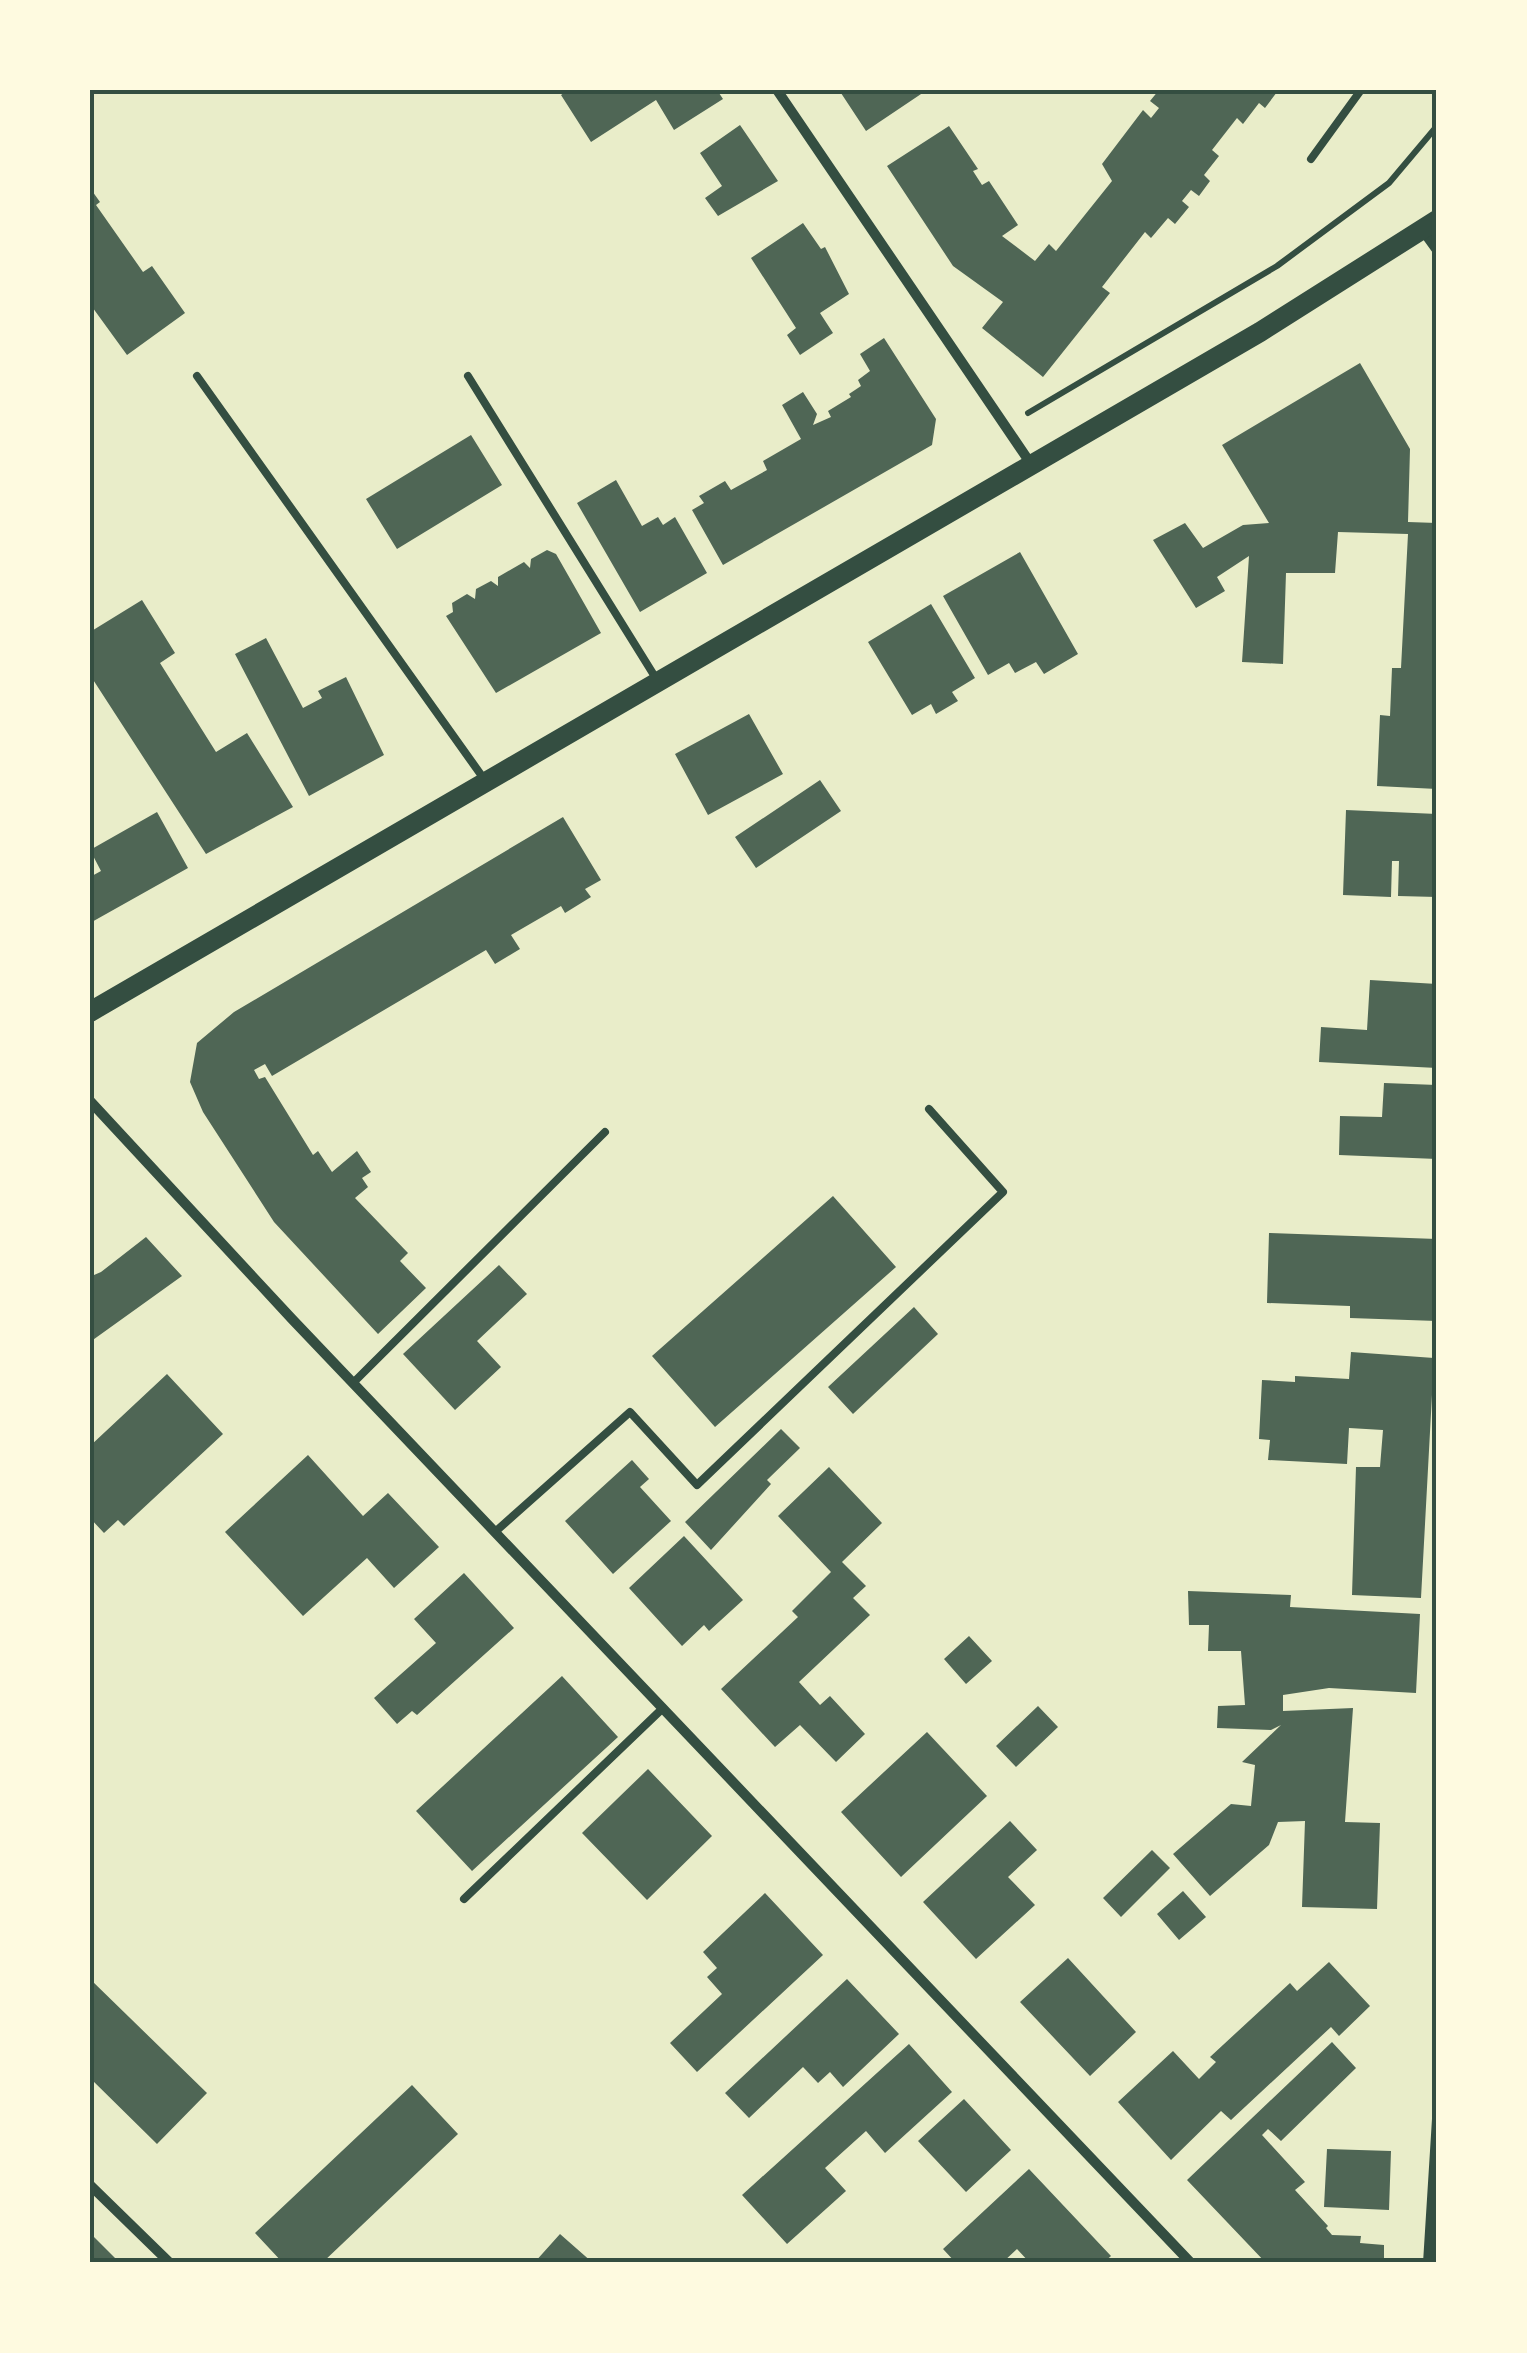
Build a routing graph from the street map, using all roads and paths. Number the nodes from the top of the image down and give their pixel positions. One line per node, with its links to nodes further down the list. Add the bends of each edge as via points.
1 (777, 90): 9 (street)
2 (1361, 90): 4 (lane)
3 (1437, 126): 9 (path, via 1389,183 1276,266)
4 (1311, 159)
5 (1430, 226): 6 (street); 10 (main road)
6 (1437, 250)
7 (196, 376): 12 (lane)
8 (468, 376): 11 (lane)
9 (1005, 426): 10 (street)
10 (1031, 464): 11 (main road)
11 (657, 680): 12 (main road)
12 (484, 780): 13 (main road)
13 (90, 1012)
14 (90, 1101): 17 (street)
15 (928, 1109): 18 (lane, via 1003,1192 696,1485 630,1412)
16 (605, 1132): 17 (lane)
17 (353, 1383): 18 (street)
18 (495, 1532): 19 (street)
19 (663, 1708): 20 (lane); 24 (street)
20 (464, 1899)
21 (1437, 2119): 25 (street)
22 (90, 2185): 23 (street)
23 (170, 2263)
24 (1191, 2263)
25 (1428, 2263)

